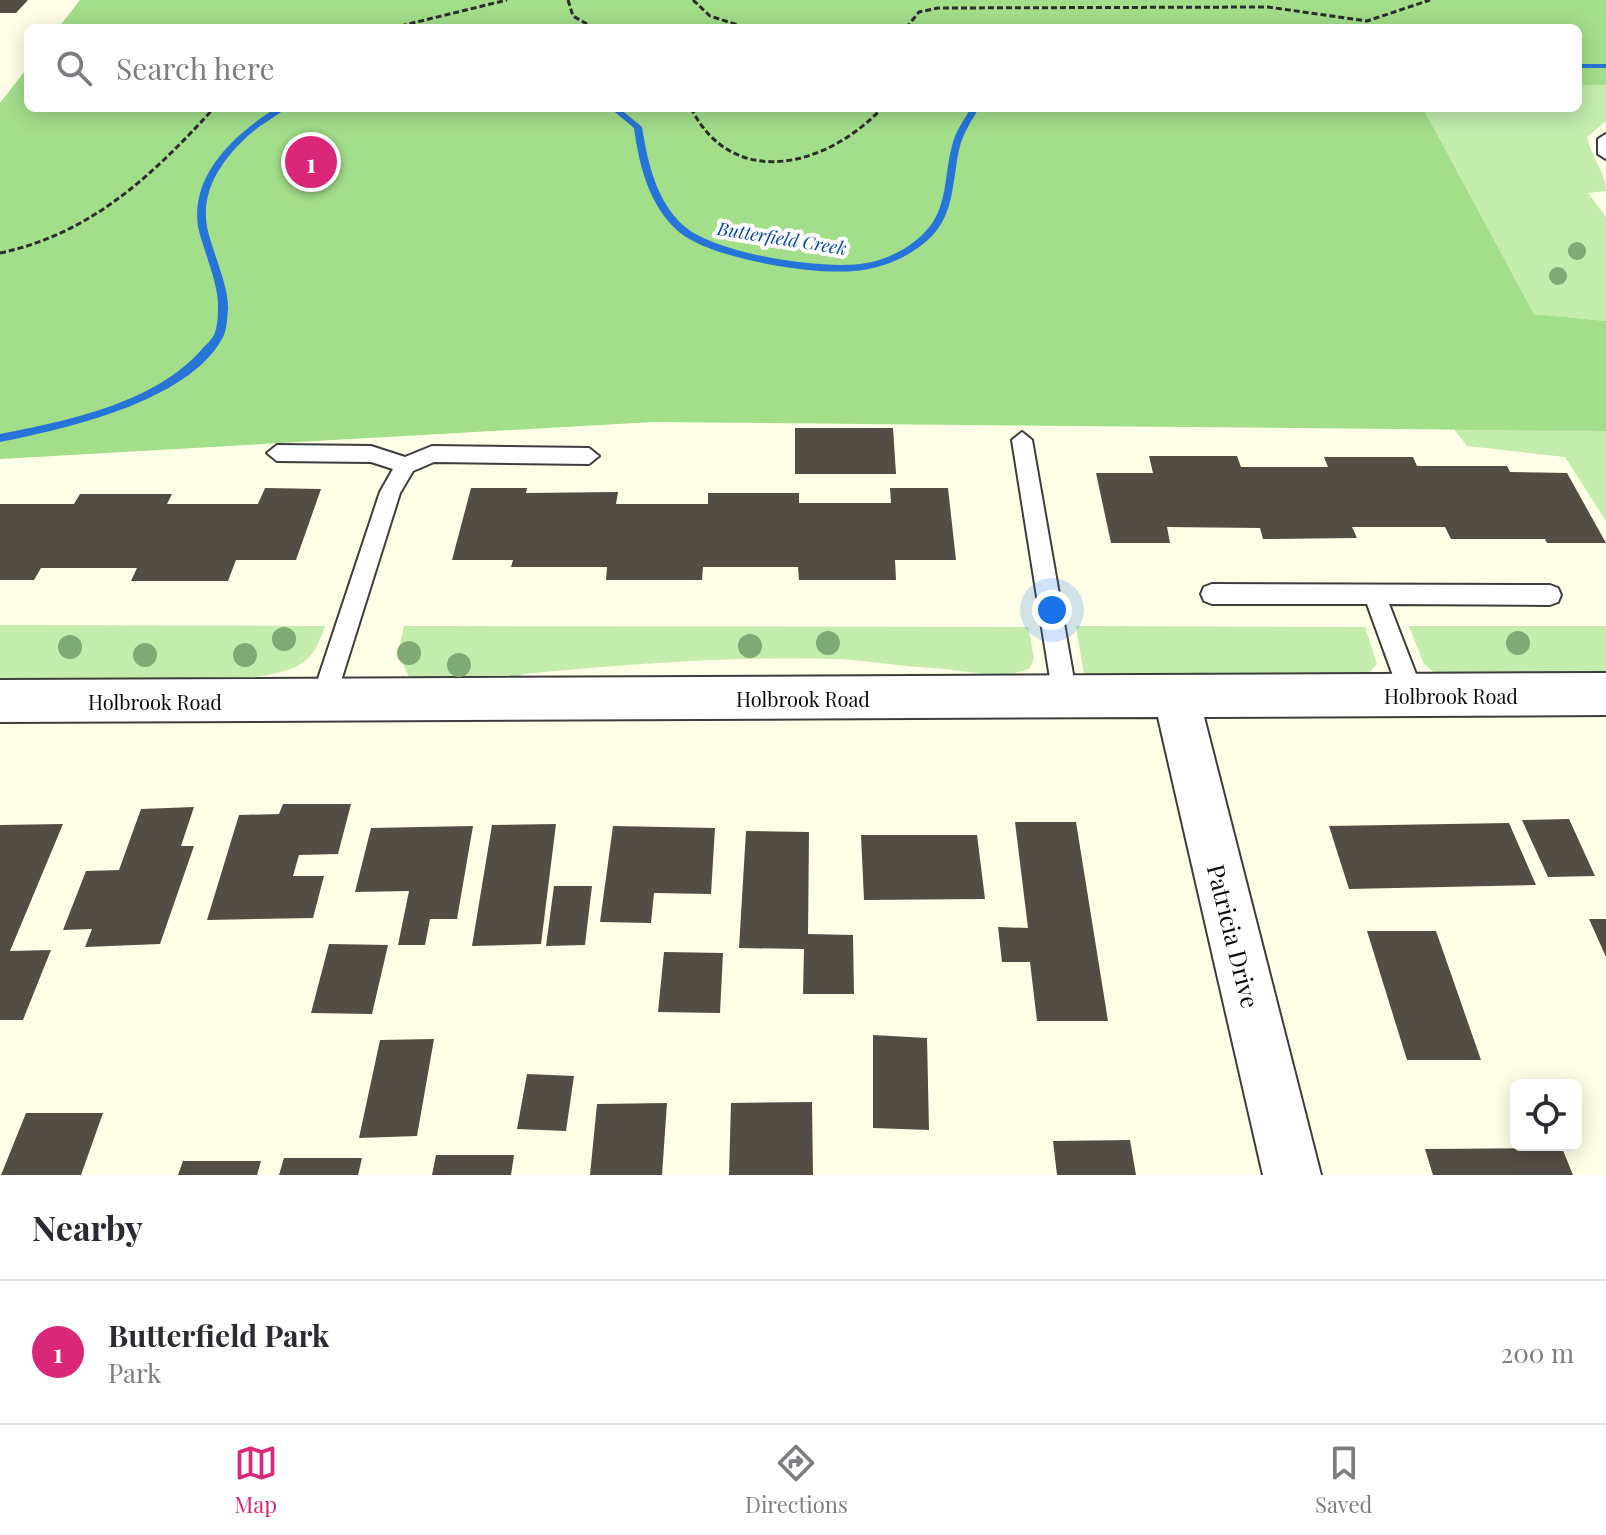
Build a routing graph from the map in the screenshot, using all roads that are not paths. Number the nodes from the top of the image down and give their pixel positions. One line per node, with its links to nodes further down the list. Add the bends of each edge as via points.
1 (1606, 139): 2 (lane)
2 (1606, 154)
3 (1022, 440): 13 (lane)
4 (277, 453): 6 (lane, via 371,454)
5 (589, 456): 6 (lane, via 432,454)
6 (406, 465): 14 (lane, via 390,492)
7 (1212, 594): 8 (lane)
8 (1375, 595): 9 (lane); 11 (lane)
9 (1550, 595)
10 (1606, 694): 11 (street, Holbrook Road)
11 (1412, 695): 12 (street, Holbrook Road)
12 (1176, 696): 13 (street, Holbrook Road); 16 (street, Patricia Drive)
13 (1065, 697): 14 (street, Holbrook Road)
14 (323, 700): 15 (street, Holbrook Road)
15 (0, 701)
16 (1292, 1175)

